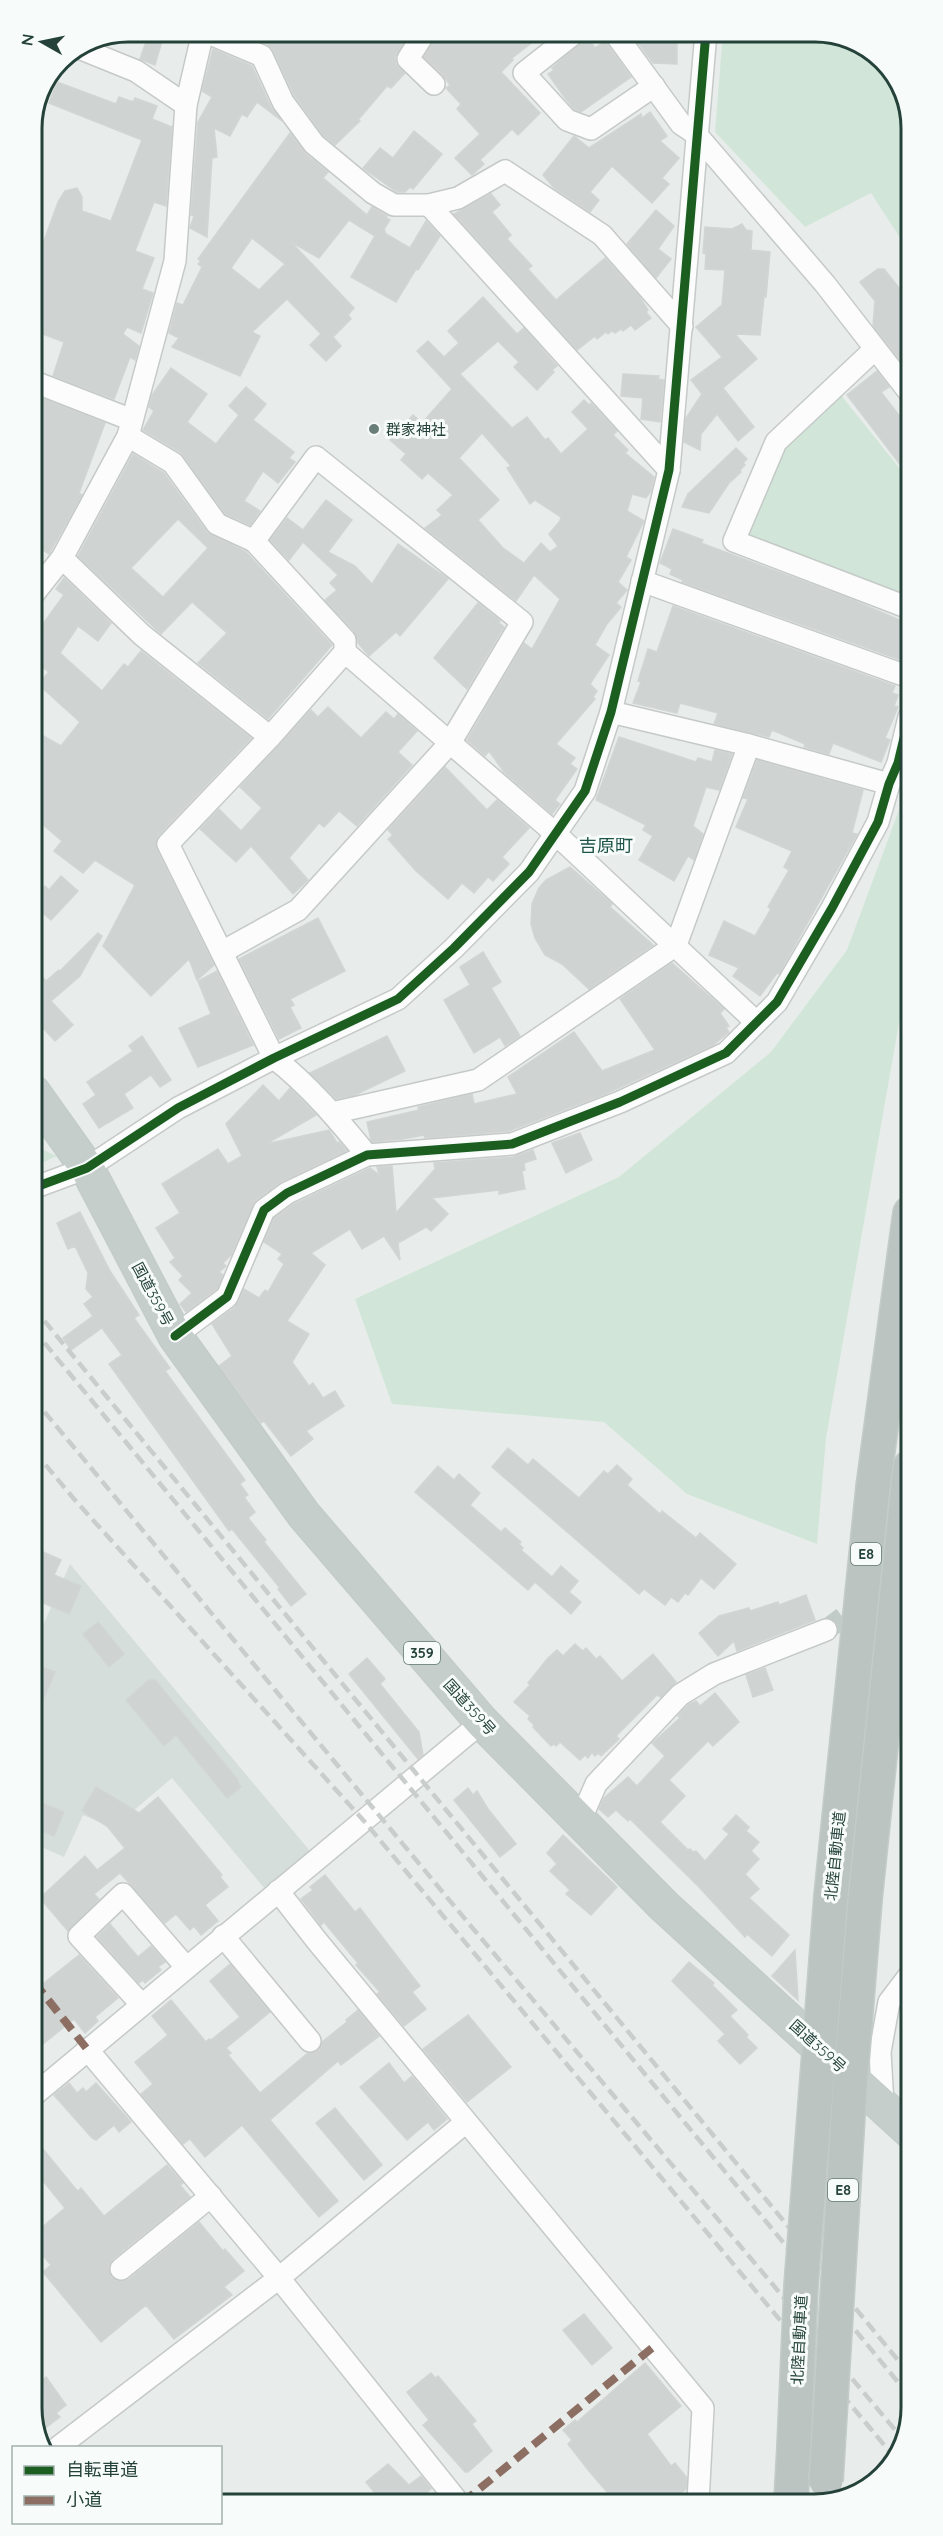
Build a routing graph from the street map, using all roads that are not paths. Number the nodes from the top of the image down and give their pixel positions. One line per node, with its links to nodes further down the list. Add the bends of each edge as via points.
1 (202, 42): 10 (street)
2 (229, 42): 12 (street, via 262,56 283,102 314,144 373,193 394,205)
3 (419, 42): 8 (street, via 408,59)
4 (563, 42): 9 (street, via 524,73 567,120 591,129)
5 (621, 42): 9 (street)
6 (705, 42): 11 (street)
7 (89, 52): 10 (street, via 136,71)
8 (434, 84)
9 (654, 86): 11 (street, via 681,124)
10 (186, 105): 17 (street, via 175,261)
11 (696, 134): 13 (street); 14 (street, via 825,284)
12 (429, 205): 13 (street, via 458,198 505,171 602,234); 18 (street)
13 (682, 326): 18 (street)
14 (875, 349): 15 (street); 23 (street, via 777,442 734,542)
15 (901, 382)
16 (42, 386): 17 (street)
17 (130, 428): 19 (street, via 173,463 216,524); 20 (street)
18 (669, 470): 21 (street)
19 (254, 541): 24 (street, via 345,639); 28 (street, via 316,458 522,622)
20 (62, 558): 22 (street); 27 (street, via 142,635)
21 (642, 581): 25 (street); 26 (street)
22 (42, 583)
23 (901, 605)
24 (345, 652): 27 (street); 28 (street)
25 (901, 674)
26 (611, 712): 29 (street); 32 (street, via 585,791)
27 (270, 736): 34 (street, via 168,844)
28 (450, 743): 32 (street); 34 (street, via 298,910)
29 (749, 745): 31 (street); 33 (street)
30 (901, 750): 31 (street)
31 (889, 784): 35 (street, via 879,822 832,908 777,1002)
32 (557, 835): 33 (street); 36 (street, via 530,872 398,999)
33 (676, 945): 35 (street); 38 (street, via 478,1080)
34 (222, 952): 36 (street)
35 (756, 1022): 39 (street, via 726,1053 620,1102 512,1144)
36 (274, 1058): 38 (street); 40 (street, via 178,1108)
37 (42, 1104): 40 (highway, 国道359号 / 359)
38 (332, 1113): 39 (street)
39 (367, 1155): 43 (street, via 287,1193 264,1210 227,1297)
40 (87, 1167): 41 (street); 43 (highway, 国道359号 / 359)
41 (42, 1184)
42 (901, 1280): 66 (highway, 北陸自動車道 / E8, bridge, via 873,1487 831,1896 801,2286)
43 (175, 1336): 46 (highway, 国道359号 / 359, via 304,1515)
44 (901, 1554): 63 (highway, E8, bridge, via 865,1900 845,2156)
45 (826, 1630): 47 (street, via 714,1674 680,1695 596,1784)
46 (482, 1722): 47 (highway, 国道359号 / 359); 48 (street)
47 (580, 1821): 56 (highway, 国道359号 / 359, via 664,1906)
48 (278, 1891): 49 (street); 57 (street)
49 (223, 1936): 50 (street); 53 (street)
50 (186, 1967): 52 (street); 52 (street, via 123,1894 79,1936)
51 (901, 1986): 56 (street, via 889,2002 880,2052)
52 (141, 2004): 54 (street)
53 (310, 2041)
54 (87, 2049): 55 (street); 59 (street)
55 (42, 2088)
56 (883, 2105): 58 (highway, 国道359号 / 359)
57 (466, 2122): 61 (street); 65 (street, via 703,2408)
58 (901, 2122)
59 (211, 2196): 60 (street); 61 (street)
60 (121, 2270)
61 (279, 2278): 62 (street); 64 (street)
62 (60, 2446)
63 (826, 2491)
64 (452, 2494)
65 (698, 2494)
66 (791, 2494)

